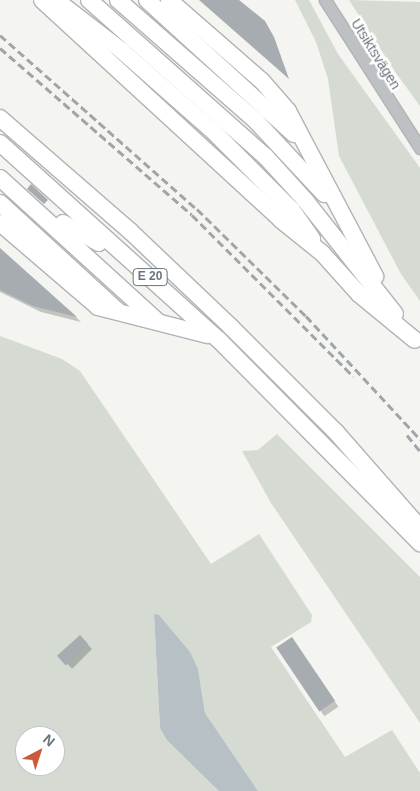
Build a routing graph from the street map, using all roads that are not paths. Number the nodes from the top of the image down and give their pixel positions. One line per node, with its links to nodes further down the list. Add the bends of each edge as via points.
1 (42, 0): 29 (highway, via 281,220)
2 (48, 0): 29 (highway, via 209,140)
3 (56, 0): 29 (highway, via 121,50 215,133 292,210)
4 (65, 0): 27 (highway, via 94,18 153,65 221,126)
5 (89, 0): 27 (highway, via 244,135 289,181)
6 (104, 0): 27 (highway, via 271,149 311,194)
7 (118, 0): 24 (highway, via 256,121)
8 (132, 0): 21 (highway, via 262,115)
9 (147, 0): 17 (highway, via 257,98)
10 (170, 0): 17 (highway, via 272,91 288,111)
11 (325, 0): 16 (street, Utsiktsvägen)
12 (0, 107): 33 (highway, E 20, via 136,224)
13 (0, 118): 33 (highway, E 20, via 130,231)
14 (0, 130): 33 (highway, E 20, via 123,239)
15 (0, 143): 35 (highway, E 20)
16 (420, 148)
17 (308, 149): 21 (highway)
18 (0, 155): 28 (highway, E 20)
19 (0, 167): 26 (highway, E 20)
20 (0, 178): 26 (highway, E 20)
21 (325, 182): 24 (highway)
22 (0, 190): 31 (highway, E 20)
23 (0, 203): 30 (highway, E 20)
24 (341, 216): 36 (highway)
25 (0, 223): 30 (highway, E 20, via 92,303)
26 (72, 236): 28 (highway, E 20); 32 (highway, E 20)
27 (336, 240): 36 (highway)
28 (99, 243): 34 (highway, E 20)
29 (322, 253): 36 (highway, via 360,294)
30 (121, 314): 31 (highway, E 20)
31 (138, 318): 32 (highway, E 20)
32 (157, 321): 34 (highway, E 20)
33 (231, 327): 37 (highway, E 20, via 336,432)
34 (194, 330): 35 (highway, E 20)
35 (219, 340): 38 (highway, E 20)
36 (417, 343)
37 (420, 528)
38 (420, 543)

